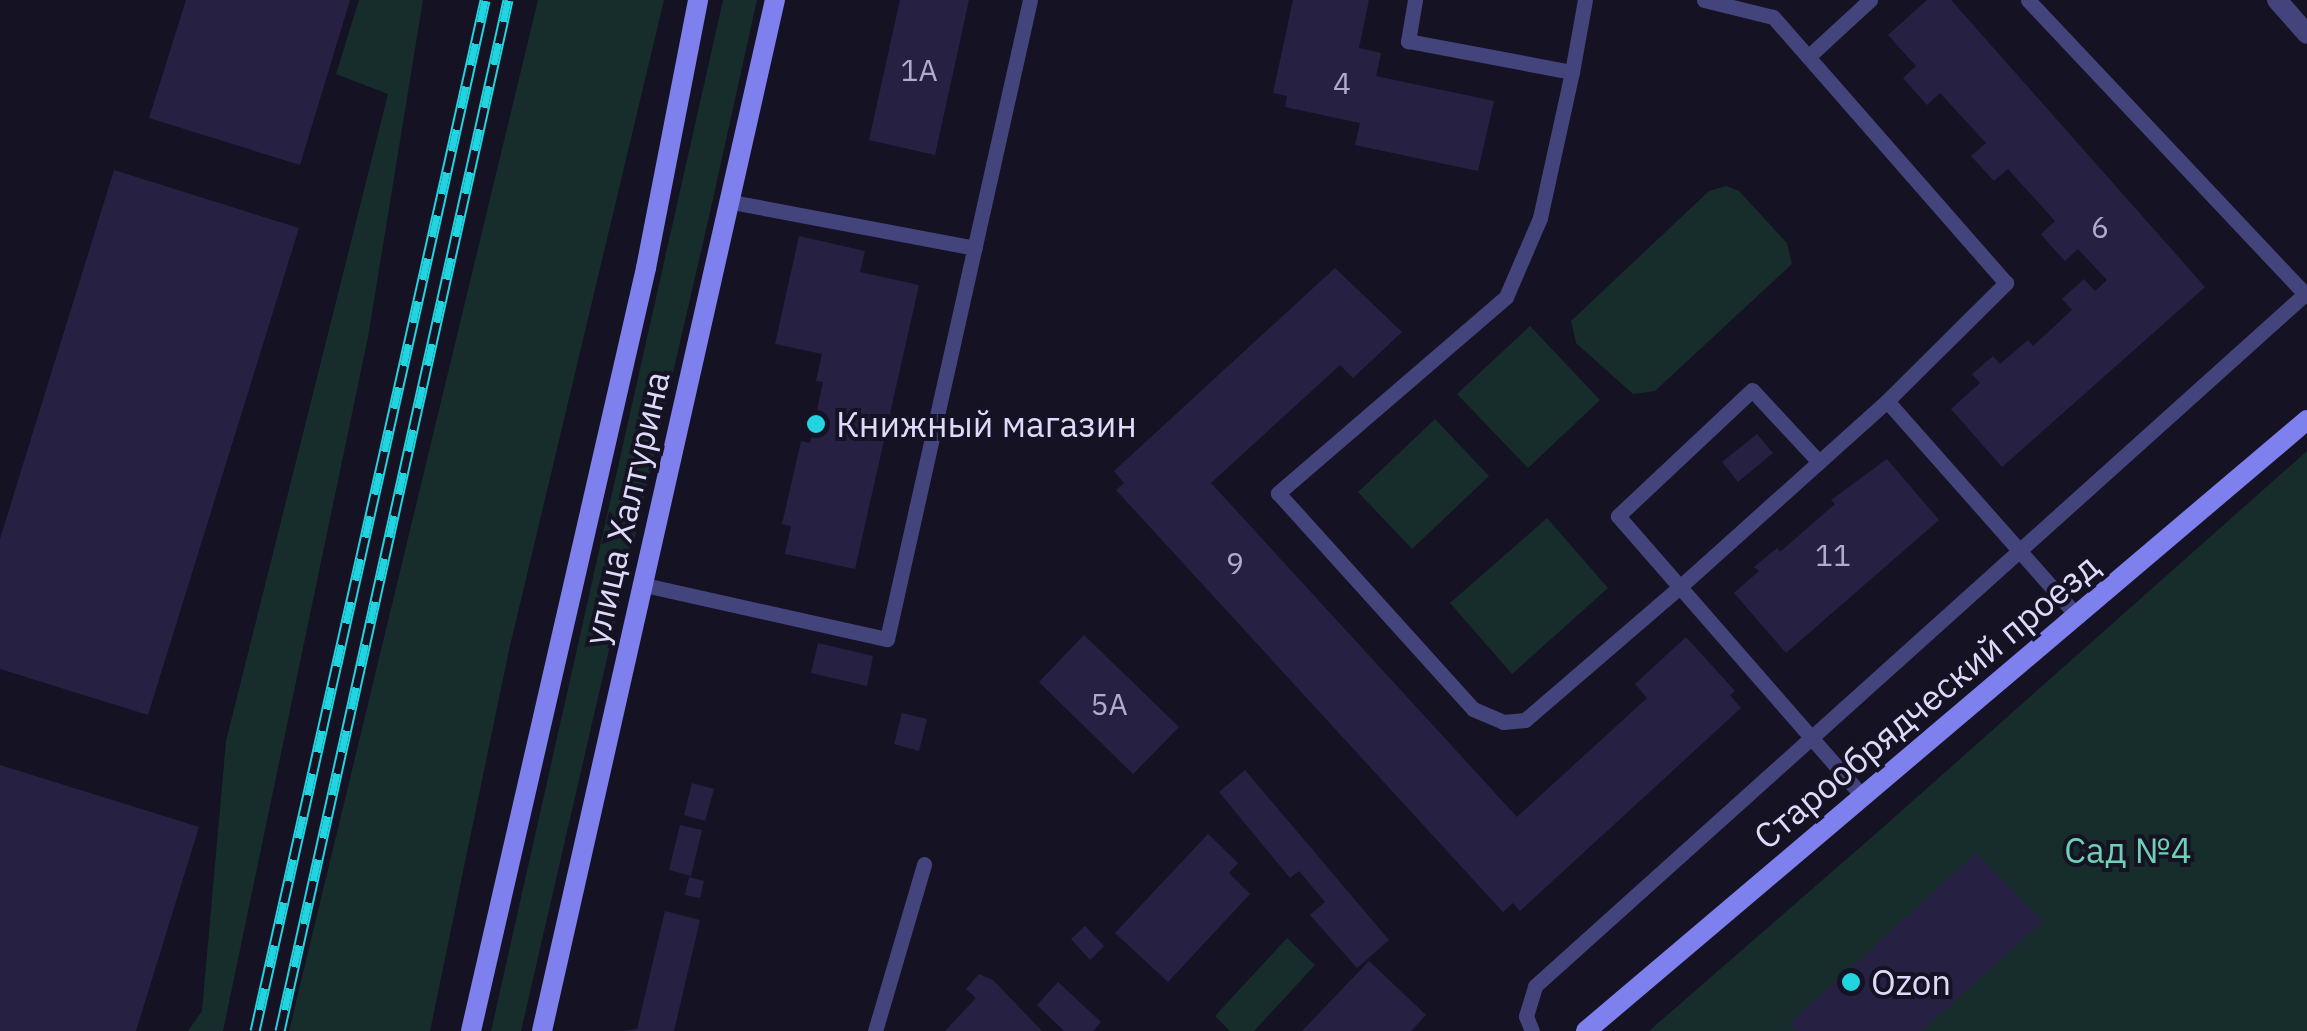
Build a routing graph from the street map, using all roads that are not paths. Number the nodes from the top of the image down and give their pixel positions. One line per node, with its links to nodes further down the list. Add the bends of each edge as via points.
1 (698, 0): 26 (main road, улица Халтурина, via 642,288)
2 (775, 0): 13 (main road, улица Халтурина)
3 (1030, 0): 14 (lane)
4 (1416, 0): 12 (lane, via 1408,41)
5 (1586, 0): 12 (lane)
6 (1704, 0): 11 (lane, via 1774,17)
7 (1870, 0): 11 (lane)
8 (2028, 0): 15 (lane)
9 (2277, 0): 10 (street)
10 (2307, 34)
11 (1809, 56): 16 (lane, via 2006,283)
12 (1572, 72): 21 (lane, via 1540,218 1506,296 1278,493 1473,709 1503,722 1526,720)
13 (732, 202): 14 (lane); 20 (main road, улица Халтурина)
14 (975, 248): 20 (lane, via 887,639)
15 (2306, 295): 19 (lane)
16 (1887, 401): 18 (lane); 19 (lane)
17 (2307, 420): 22 (main road, Старообрядческий проезд)
18 (1819, 462): 21 (lane); 21 (lane, via 1752,390 1618,516)
19 (2017, 551): 22 (lane); 23 (lane)
20 (640, 584): 27 (main road, улица Халтурина)
21 (1683, 584): 23 (lane)
22 (2078, 617): 24 (main road, Старообрядческий проезд)
23 (1812, 737): 24 (lane); 29 (lane, via 1536,986 1526,1016)
24 (1862, 796): 30 (main road, Старообрядческий проезд)
25 (924, 864): 28 (lane)
26 (471, 1031)
27 (542, 1031)
28 (875, 1031)
29 (1532, 1031)
30 (1586, 1031)

